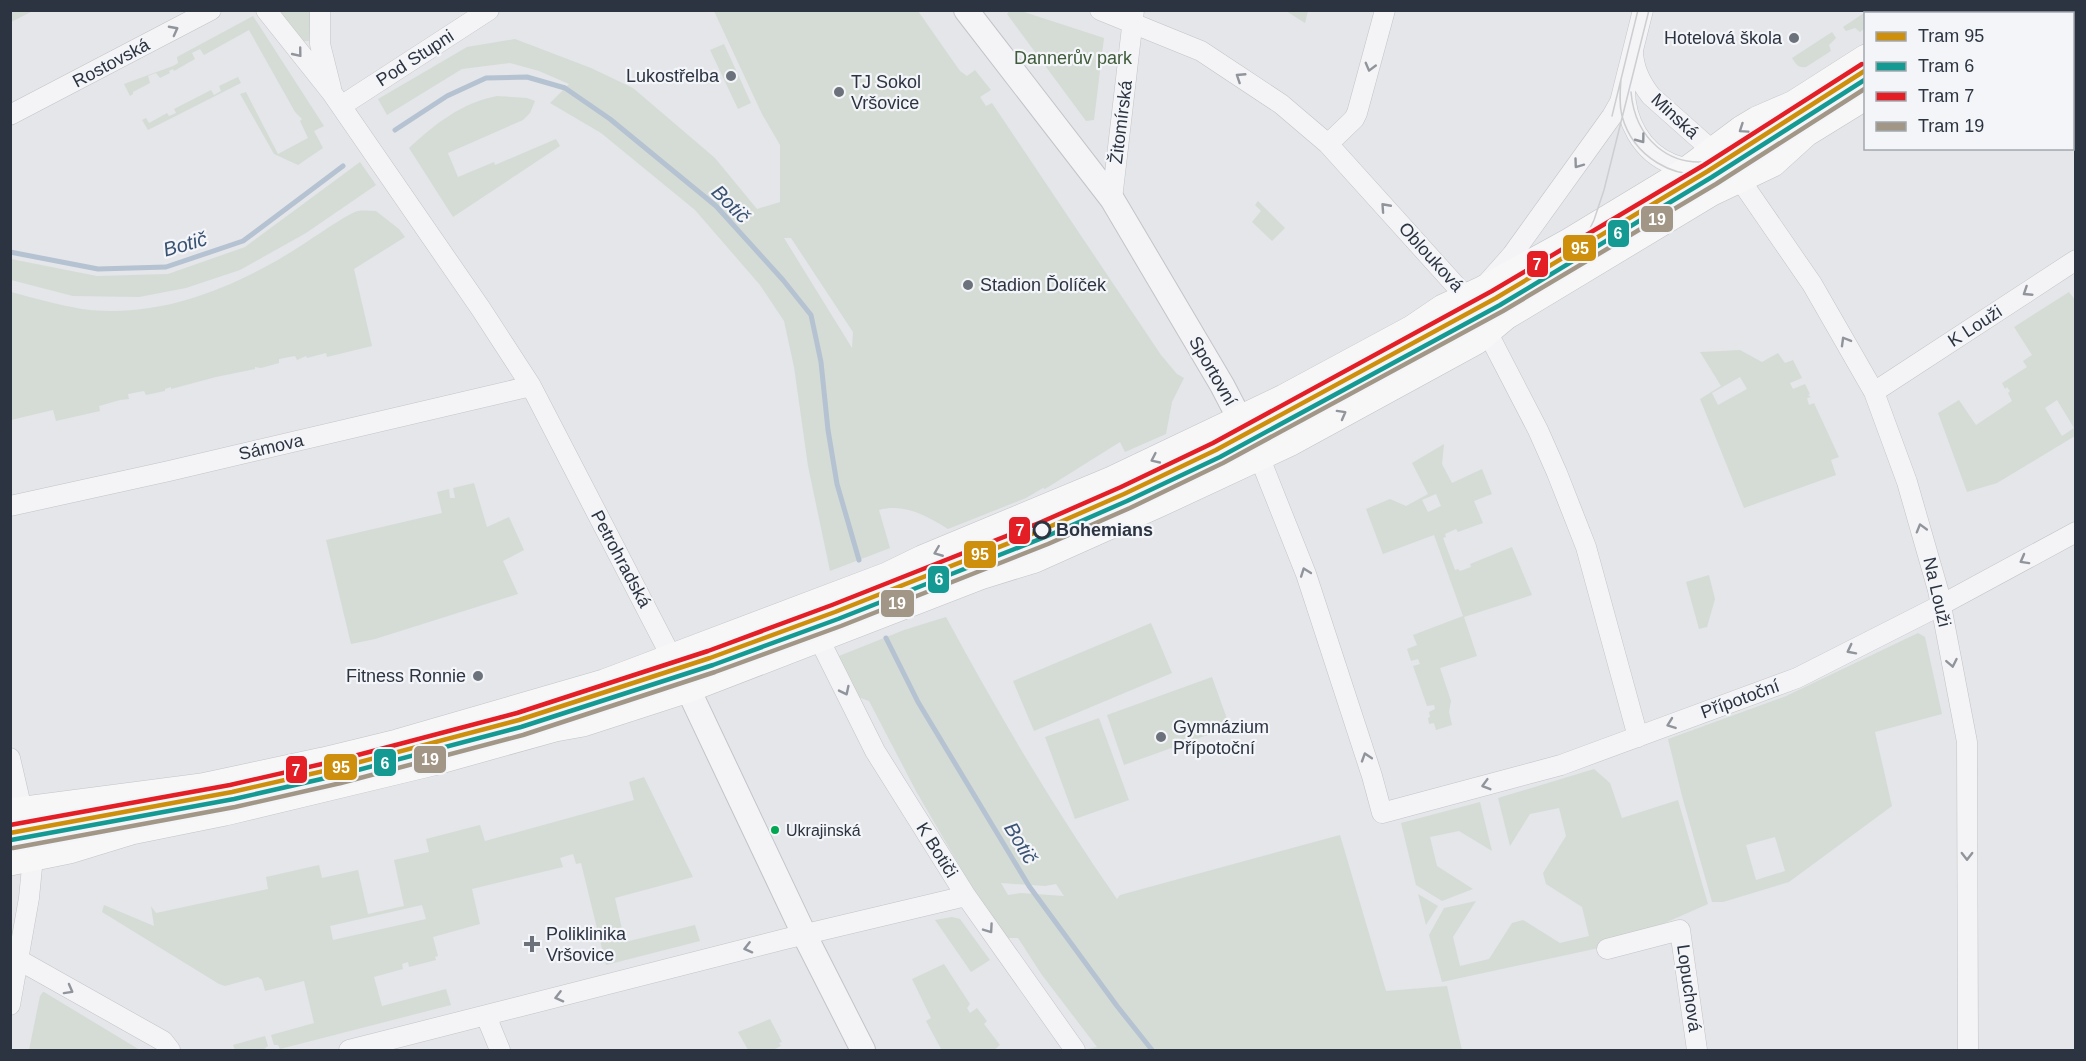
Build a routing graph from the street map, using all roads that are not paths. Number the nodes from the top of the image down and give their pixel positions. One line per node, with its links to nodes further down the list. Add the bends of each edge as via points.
1 (211, 10): 15 (street, Rostovská, one-way to 1)
2 (266, 10): 14 (street, Petrohradská, one-way to 14)
3 (320, 10): 14 (street, Petrohradská, via 321,44)
4 (489, 10): 14 (street, Pod Stupni)
5 (966, 10): 20 (street, Sportovní)
6 (1100, 10): 9 (street, Oblouková)
7 (1385, 10): 16 (street, one-way to 16, via 1357,113)
8 (1643, 10): 10 (street, Minská)
9 (1133, 16): 16 (street, Oblouková, one-way to 9, via 1267,94 1201,51); 20 (street, Žitomírská)
10 (1633, 51): 12 (street, Minská); 17 (street, Minská, via 1637,72 1651,96)
11 (1864, 59): 17 (main road, one-way to 17, via 1794,104 1749,124)
12 (1624, 84): 18 (street, Minská, one-way to 18, via 1629,118 1644,143 1666,161); 22 (street, Minská, one-way to 22, via 1612,117 1512,255)
13 (1864, 97): 19 (main road, via 1806,133 1773,163)
14 (337, 100): 24 (street, Petrohradská)
15 (10, 115)
16 (1328, 144): 22 (street, Oblouková, one-way to 16)
17 (1712, 151): 18 (main road); 19 (street, Minská)
18 (1690, 168): 19 (street, Minská); 22 (main road, via 1569,242)
19 (1741, 179): 23 (main road, via 1712,192 1506,315); 25 (street, Na Louži, one-way to 19, via 1812,284)
20 (1112, 199): 26 (street, Sportovní)
21 (2076, 260): 25 (street, K Louži, one-way to 25)
22 (1474, 293): 23 (street, Oblouková); 26 (main road)
23 (1487, 332): 27 (main road, one-way to 23, via 1284,446); 34 (street, Oblouková, via 1543,441 1586,547)
24 (531, 386): 28 (street, Sámova); 32 (street, Petrohradská)
25 (1874, 392): 30 (street, Na Louži, one-way to 25, via 1907,482)
26 (1240, 420): 27 (street, Sportovní); 32 (main road, one-way to 32, via 1112,480 887,576)
27 (1259, 456): 31 (main road, via 1035,559 983,575); 39 (street, Sportovní, one-way to 27, via 1306,574)
28 (10, 506)
29 (2076, 532): 30 (street, Přípotoční, one-way to 30)
30 (1941, 605): 34 (street, Přípotoční, one-way to 34, via 1797,678); 53 (street, Na Louži, one-way to 53, via 1967,742)
31 (819, 639): 33 (main road); 41 (street, K Botiči, one-way to 41, via 875,751)
32 (672, 657): 33 (street, Petrohradská); 36 (main road, via 566,695 397,742)
33 (688, 689): 38 (main road, via 583,723); 42 (street, Petrohradská)
34 (1638, 737): 39 (street, Přípotoční, one-way to 39, via 1562,765)
35 (10, 758): 37 (street)
36 (219, 783): 37 (main road); 38 (main road)
37 (17, 811): 40 (street)
38 (225, 812): 40 (main road)
39 (1382, 813)
40 (22, 859): 44 (street, via 30,890)
41 (966, 896): 42 (street); 51 (street, K Botiči, one-way to 51)
42 (804, 934): 46 (street, one-way to 46); 50 (street, Petrohradská)
43 (1607, 949): 52 (street, Lopuchová, via 1680,930)
44 (19, 960): 45 (street); 47 (street, one-way to 47, via 163,1041)
45 (10, 1005)
46 (486, 1016): 48 (street); 49 (street)
47 (170, 1050)
48 (349, 1050)
49 (500, 1050)
50 (862, 1050)
51 (1075, 1050)
52 (1697, 1050)
53 (1968, 1050)

